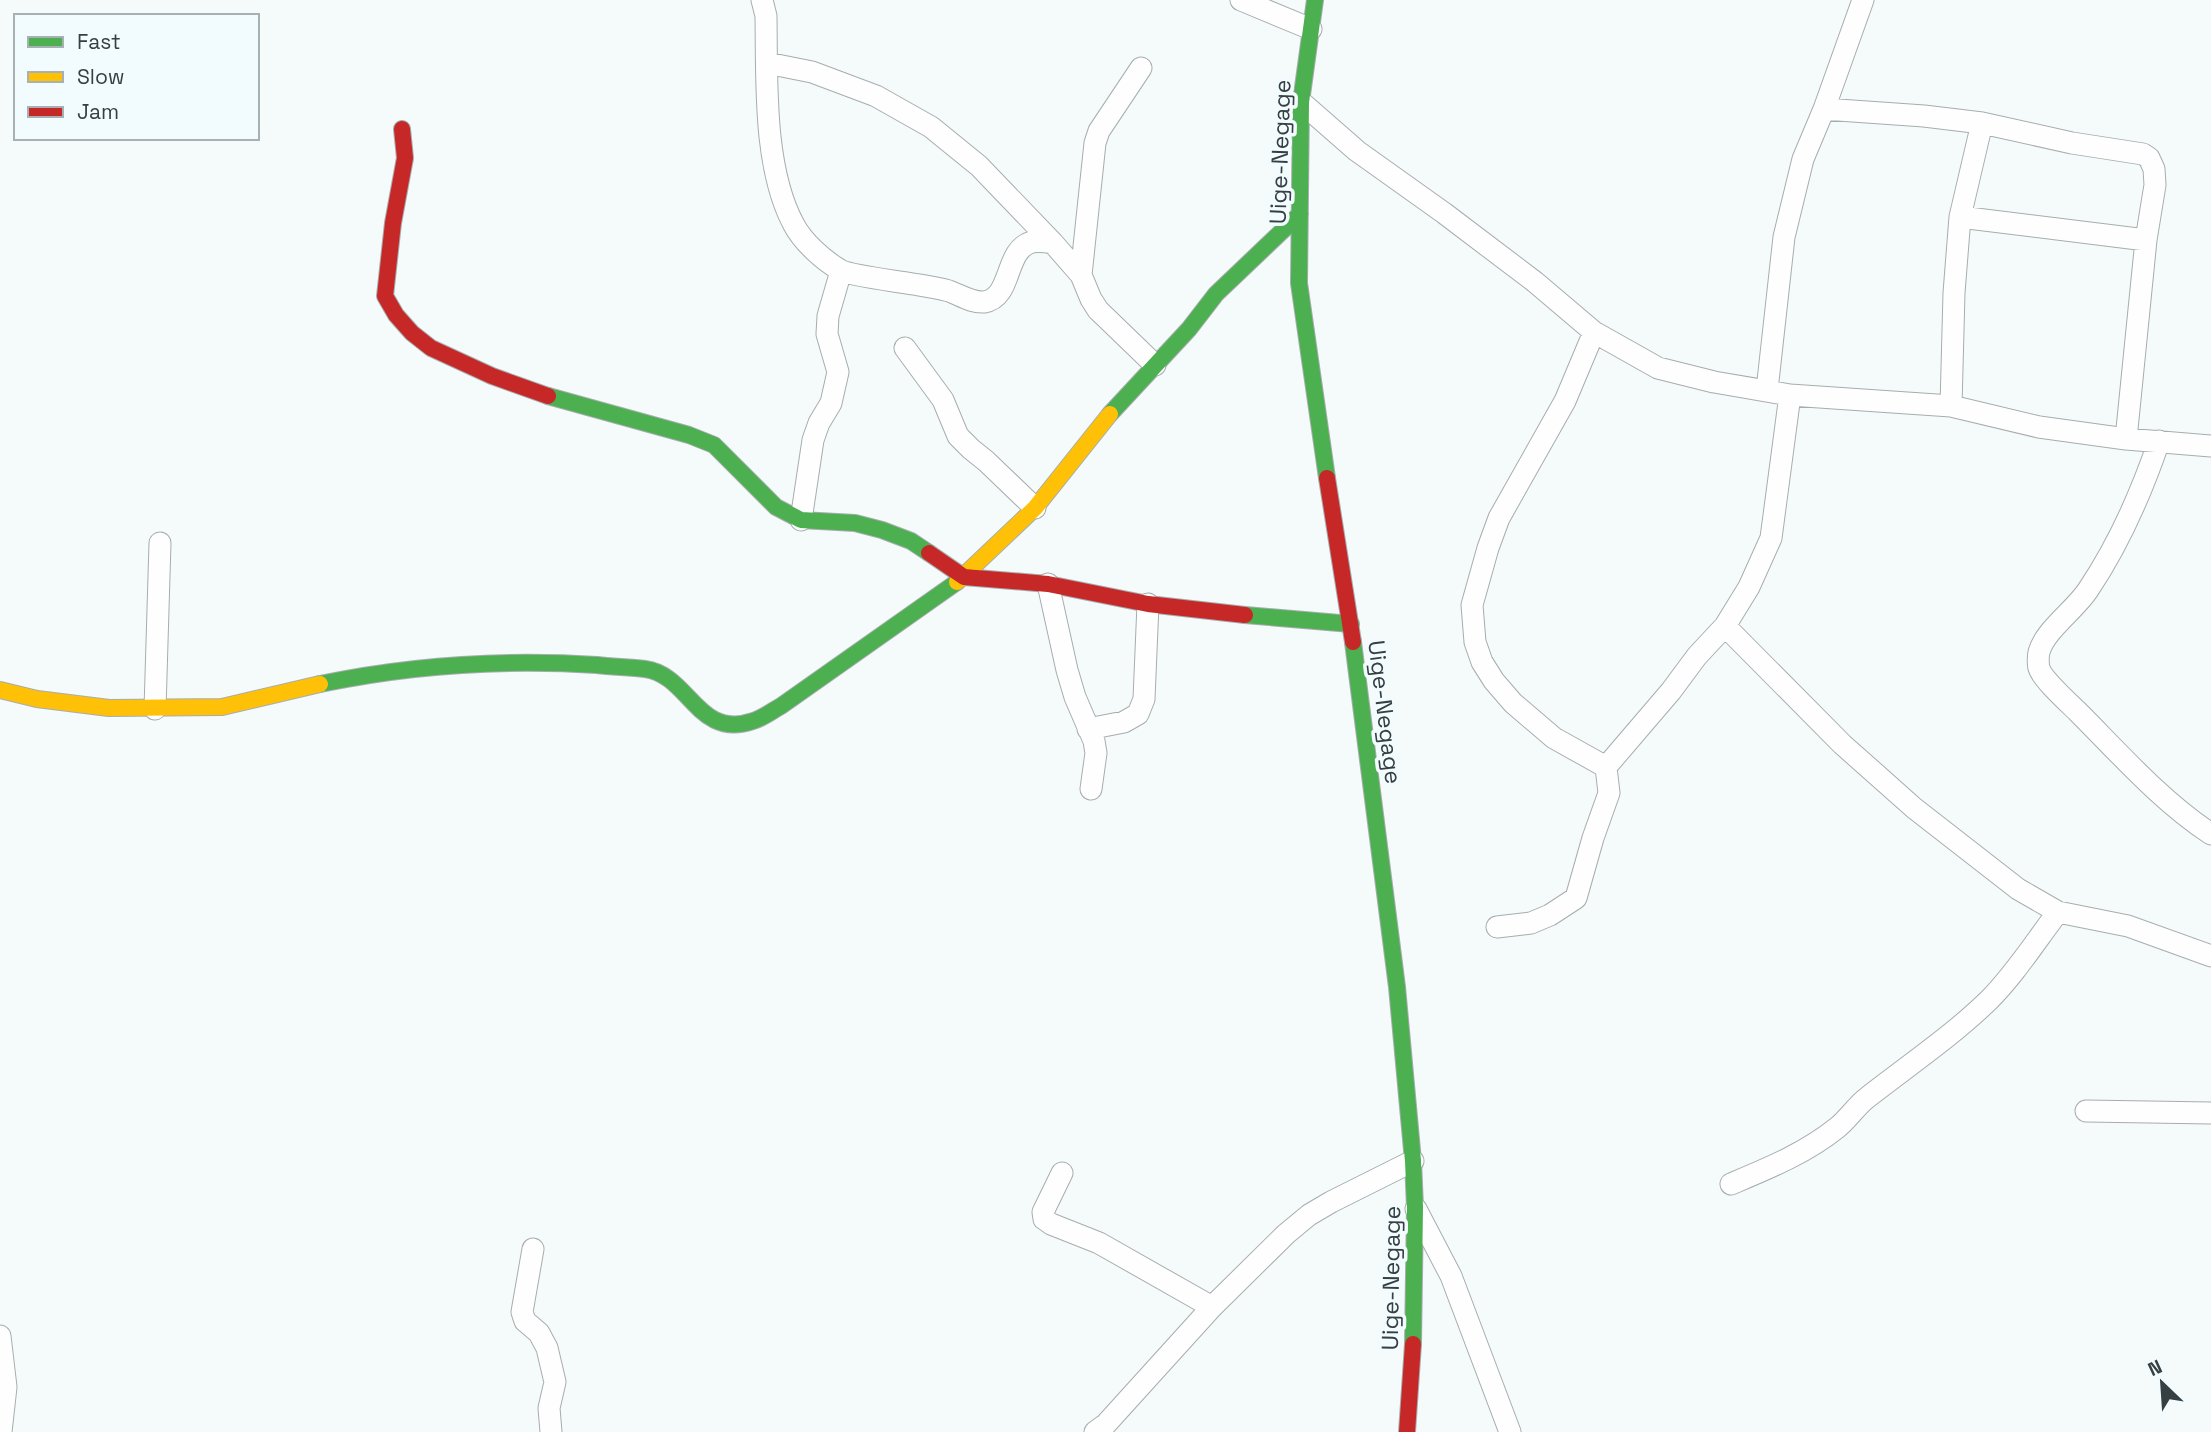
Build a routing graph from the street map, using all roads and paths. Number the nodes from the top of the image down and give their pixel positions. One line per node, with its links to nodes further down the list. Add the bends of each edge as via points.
1 (762, 0): 6 (street)
2 (1241, 0): 5 (street)
3 (1315, 0): 5 (street, Uige-Negage)
4 (1863, 0): 9 (street)
5 (1311, 29): 8 (street, Uige-Negage)
6 (767, 63): 15 (street, via 812,72 876,96 931,127 979,166); 16 (street, via 775,168 786,204 805,241)
7 (1141, 68): 17 (street, via 1095,143)
8 (1301, 102): 12 (street, Uige-Negage); 18 (street, via 1357,151 1535,282)
9 (1824, 109): 10 (street); 21 (street, via 1804,159 1784,237)
10 (1982, 123): 13 (street); 14 (street, via 2143,154 2154,169 2155,185)
11 (402, 129): 28 (street, via 404,177 393,223 385,296 412,333 431,348 492,376 714,445 776,508)
12 (1300, 214): 20 (street, via 1216,294); 33 (street, Uige-Negage, via 1299,283)
13 (1960, 217): 14 (street); 23 (street)
14 (2146, 240): 24 (street)
15 (1053, 243): 16 (street, via 1031,242 1020,249 999,293 987,302); 17 (street)
16 (841, 271): 28 (street, via 827,334 838,372 831,403 813,440)
17 (1081, 275): 20 (street, via 1098,310)
18 (1594, 332): 21 (street, via 1658,368); 38 (street, via 1565,401 1499,518 1472,605 1475,642 1494,681 1554,738)
19 (905, 348): 27 (street, via 943,400 958,436)
20 (1155, 365): 27 (street, via 1096,429)
21 (1767, 390): 22 (street)
22 (1790, 395): 23 (street); 34 (street, via 1771,538)
23 (1951, 406): 24 (street, via 2039,427)
24 (2126, 439): 25 (street)
25 (2159, 441): 26 (street); 40 (street, via 2122,533 2086,593 2046,638 2039,653 2039,670 2140,774)
26 (2211, 446)
27 (1035, 508): 30 (street)
28 (801, 520): 30 (street, via 855,523 882,530 912,541)
29 (160, 543): 36 (street)
30 (964, 577): 31 (street); 36 (street, via 754,721 719,723 702,713 671,680 648,669 562,663 488,663 371,673 222,707)
31 (1048, 584): 32 (street); 37 (street, via 1067,670)
32 (1148, 604): 33 (street); 37 (street, via 1144,699 1138,714 1124,722)
33 (1351, 624): 46 (street, Uige-Negage, via 1397,987)
34 (1725, 626): 38 (street); 41 (street, via 1842,744 1914,808 2018,889)
35 (0, 690): 36 (street, via 109,708)
36 (155, 709)
37 (1088, 729): 39 (street, via 1096,753)
38 (1606, 767): 42 (street, via 1609,793 1576,898 1531,923)
39 (1091, 789)
40 (2211, 834)
41 (2058, 912): 43 (street, via 2128,926); 48 (street, via 1988,1000 1865,1099 1841,1125 1781,1163)
42 (1497, 927)
43 (2211, 956)
44 (2086, 1111): 45 (street)
45 (2211, 1114)
46 (1413, 1161): 49 (street, Uige-Negage); 51 (street, via 1309,1215)
47 (1062, 1173): 51 (street, via 1044,1219 1099,1243)
48 (1731, 1184)
49 (1415, 1207): 56 (street, Uige-Negage); 57 (street, via 1451,1276)
50 (533, 1249): 54 (street, via 522,1312 547,1348 555,1382 549,1408)
51 (1212, 1307): 55 (street)
52 (0, 1336): 53 (street, via 6,1387)
53 (1, 1432)
54 (551, 1432)
55 (1095, 1432)
56 (1407, 1432)
57 (1510, 1432)

